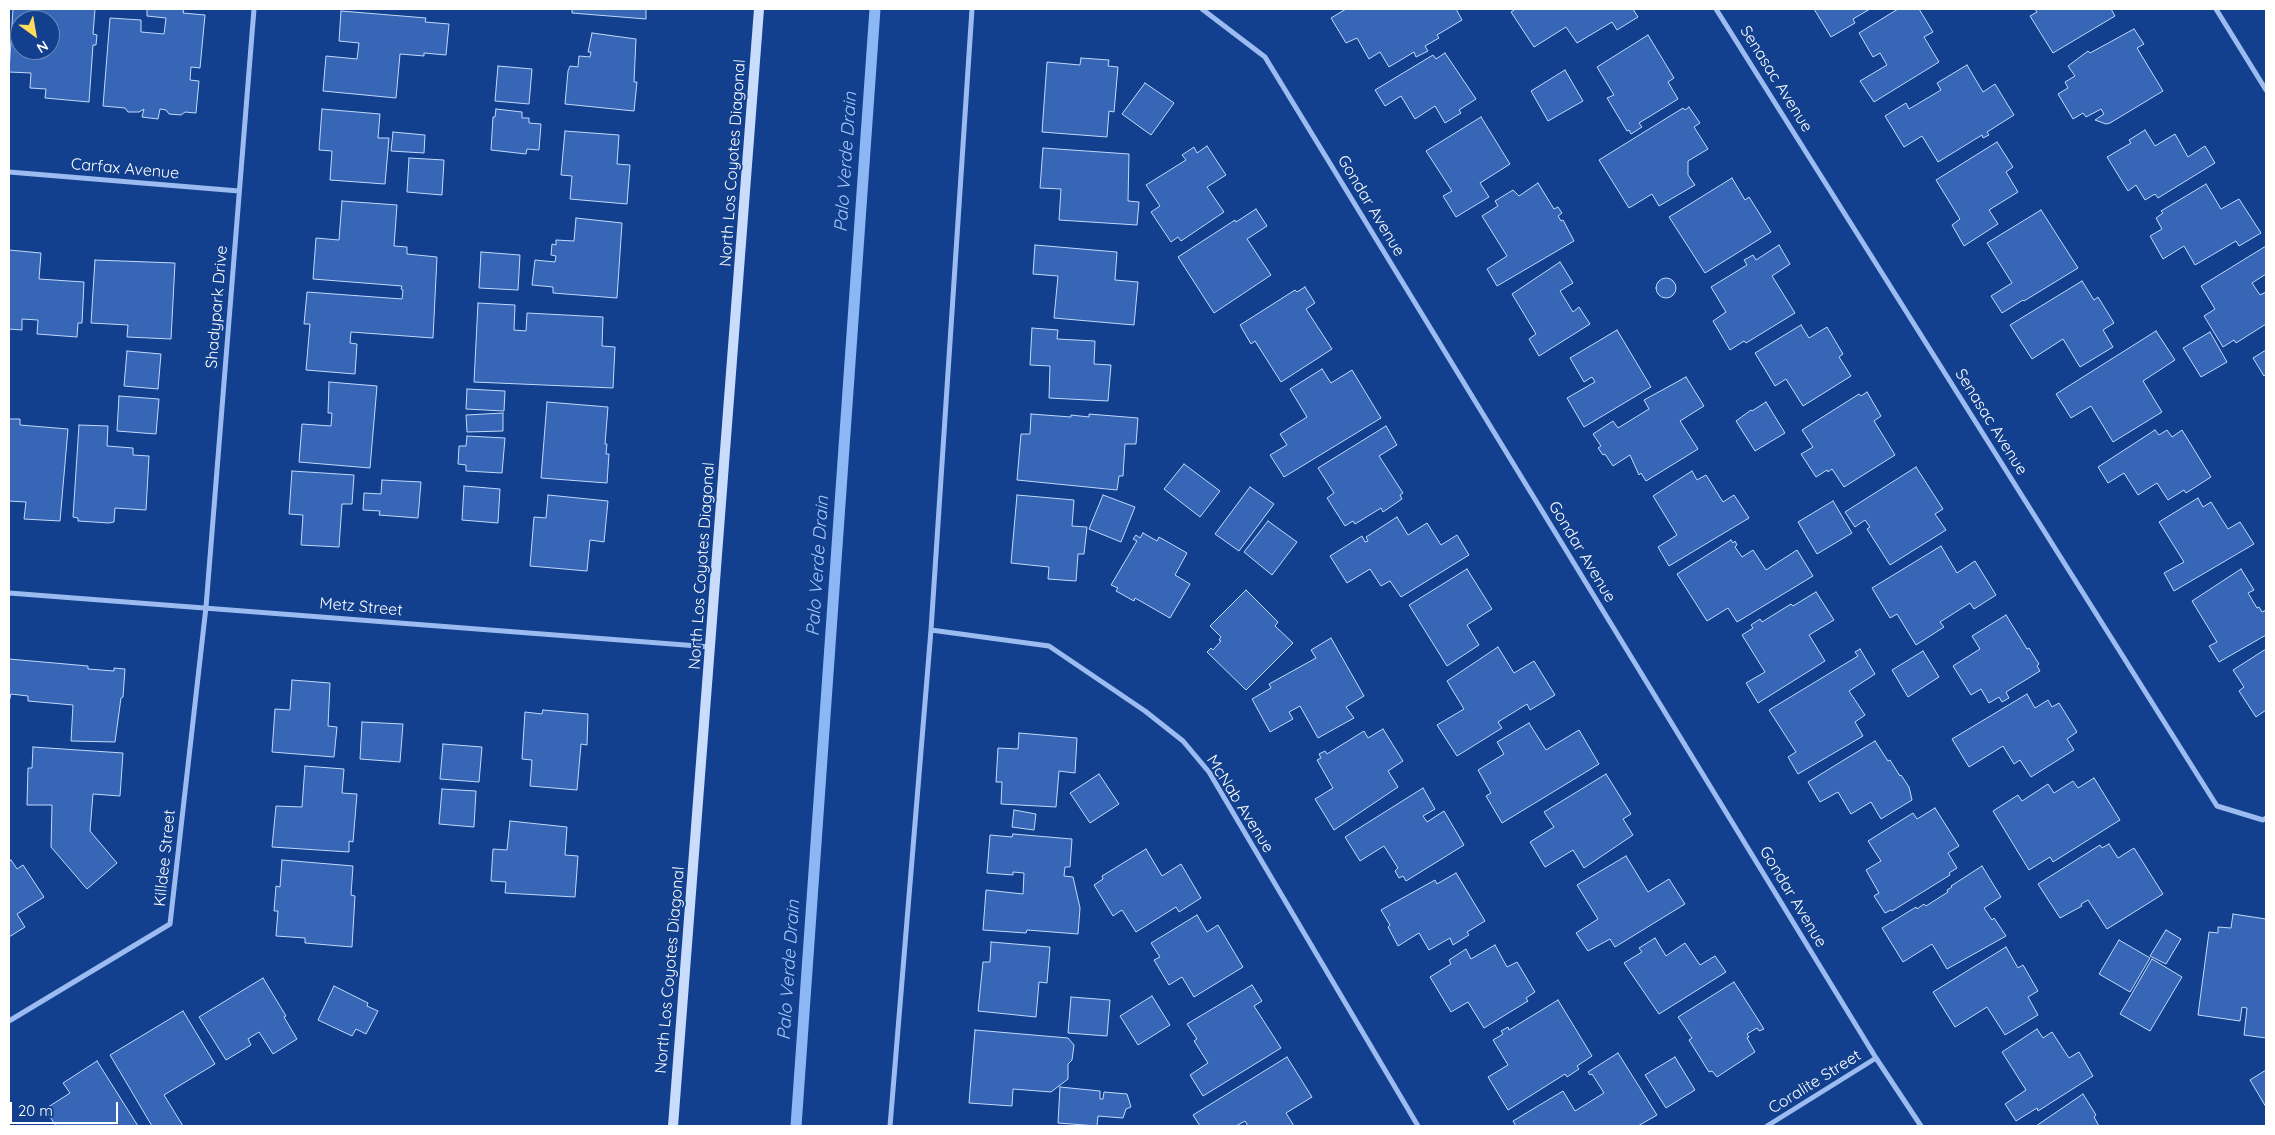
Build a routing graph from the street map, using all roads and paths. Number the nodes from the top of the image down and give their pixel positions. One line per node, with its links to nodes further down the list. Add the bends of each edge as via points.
1 (254, 9): 9 (street, Shadypark Drive)
2 (759, 9): 13 (main road, North Los Coyotes Diagonal)
3 (972, 9): 12 (street)
4 (1202, 9): 16 (street, Gondar Avenue, via 1265,57)
5 (1716, 9): 14 (street, Senasac Avenue, via 2217,806 2263,820)
6 (2216, 9): 7 (street)
7 (2266, 90)
8 (9, 172): 9 (street, Carfax Avenue)
9 (239, 191): 11 (street, Shadypark Drive)
10 (9, 593): 11 (street, Metz Street)
11 (206, 607): 13 (street, Metz Street); 15 (street, Killdee Street, via 170,924)
12 (931, 630): 18 (street); 19 (street, McNab Avenue, via 1049,646 1145,711 1183,742 1209,772)
13 (711, 647): 17 (main road, North Los Coyotes Diagonal)
14 (2266, 818)
15 (9, 1021)
16 (1876, 1058): 20 (street, Coralite Street); 21 (street, Gondar Avenue)
17 (673, 1126)
18 (890, 1126)
19 (1418, 1126)
20 (1767, 1126)
21 (1921, 1126)

